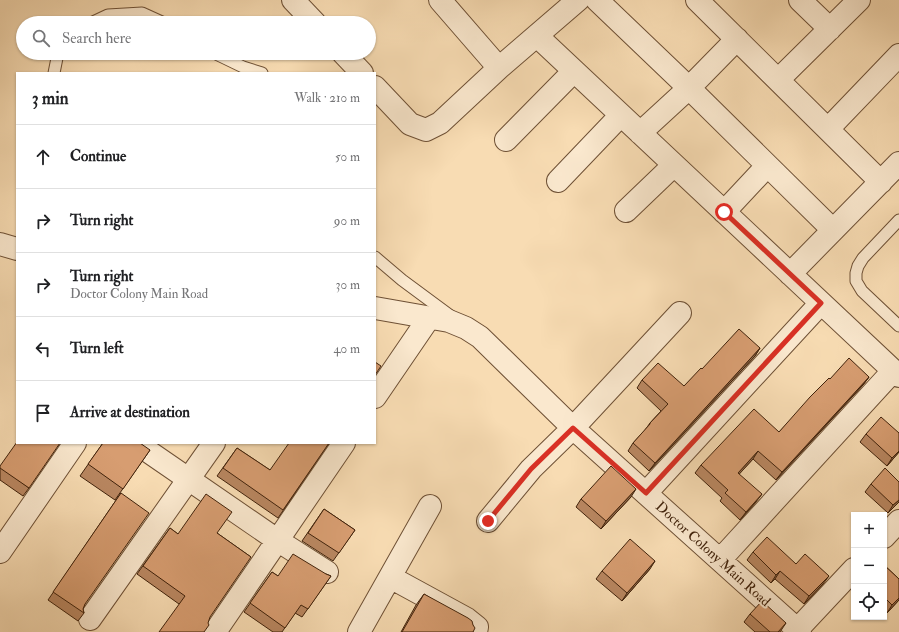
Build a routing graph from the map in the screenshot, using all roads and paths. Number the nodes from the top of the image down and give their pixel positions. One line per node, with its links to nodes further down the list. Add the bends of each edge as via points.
1 (293, 0): 10 (street)
2 (440, 0): 18 (street)
3 (578, 0): 12 (street)
4 (597, 0): 25 (street)
5 (697, 0): 13 (street)
6 (800, 0): 11 (street)
7 (858, 0): 11 (street)
8 (104, 16): 9 (lane)
9 (147, 16)
10 (308, 16)
11 (830, 29): 23 (street)
12 (537, 36): 18 (street); 19 (street)
13 (737, 39): 23 (street); 25 (street)
14 (899, 55): 27 (street)
15 (57, 60): 20 (lane)
16 (228, 60): 21 (lane)
17 (350, 60): 22 (street)
18 (499, 68): 24 (street, via 440,123 426,130 410,124)
19 (574, 71): 26 (street); 29 (street)
20 (54, 72)
21 (259, 72)
22 (361, 72)
23 (778, 80): 27 (street)
24 (376, 88)
25 (689, 88): 28 (street); 32 (street)
26 (621, 115): 28 (street); 33 (street)
27 (828, 129): 34 (street)
28 (640, 133): 31 (street)
29 (506, 140)
30 (899, 163): 34 (street)
31 (674, 165): 35 (street); 36 (street)
32 (767, 166): 36 (street); 38 (street)
33 (558, 180)
34 (881, 182): 38 (street)
35 (626, 211)
36 (724, 212): 42 (street)
37 (899, 220): 47 (lane, via 864,258 856,273 856,281 862,291)
38 (833, 230): 42 (street)
39 (0, 244): 40 (street)
40 (16, 249)
41 (376, 259): 48 (lane)
42 (790, 274): 43 (street)
43 (821, 303): 49 (street); 57 (street)
44 (376, 308): 46 (street, Doctor Colony Main Road)
45 (680, 313): 51 (street)
46 (429, 318): 48 (street, Doctor Colony Main Road, via 449,321); 50 (street)
47 (899, 326)
48 (466, 328): 51 (street, Doctor Colony Main Road, via 480,337)
49 (896, 373): 64 (street)
50 (376, 396)
51 (573, 428): 57 (street, Doctor Colony Main Road); 59 (street, via 531,469)
52 (75, 444): 63 (street)
53 (137, 444): 56 (street)
54 (213, 444): 56 (street)
55 (343, 444): 62 (street)
56 (189, 479): 62 (street); 68 (street)
57 (646, 493): 64 (street, Doctor Colony Main Road)
58 (430, 506): 67 (street)
59 (488, 521)
60 (899, 521): 61 (street)
61 (887, 534)
62 (277, 540): 65 (street); 70 (street)
63 (0, 552)
64 (720, 560): 69 (street, Doctor Colony Main Road)
65 (327, 572)
66 (851, 572): 69 (street)
67 (390, 577): 71 (street); 72 (street, via 467,619 476,627)
68 (90, 619)
69 (797, 631)
70 (215, 632)
71 (359, 632)
72 (476, 632)

